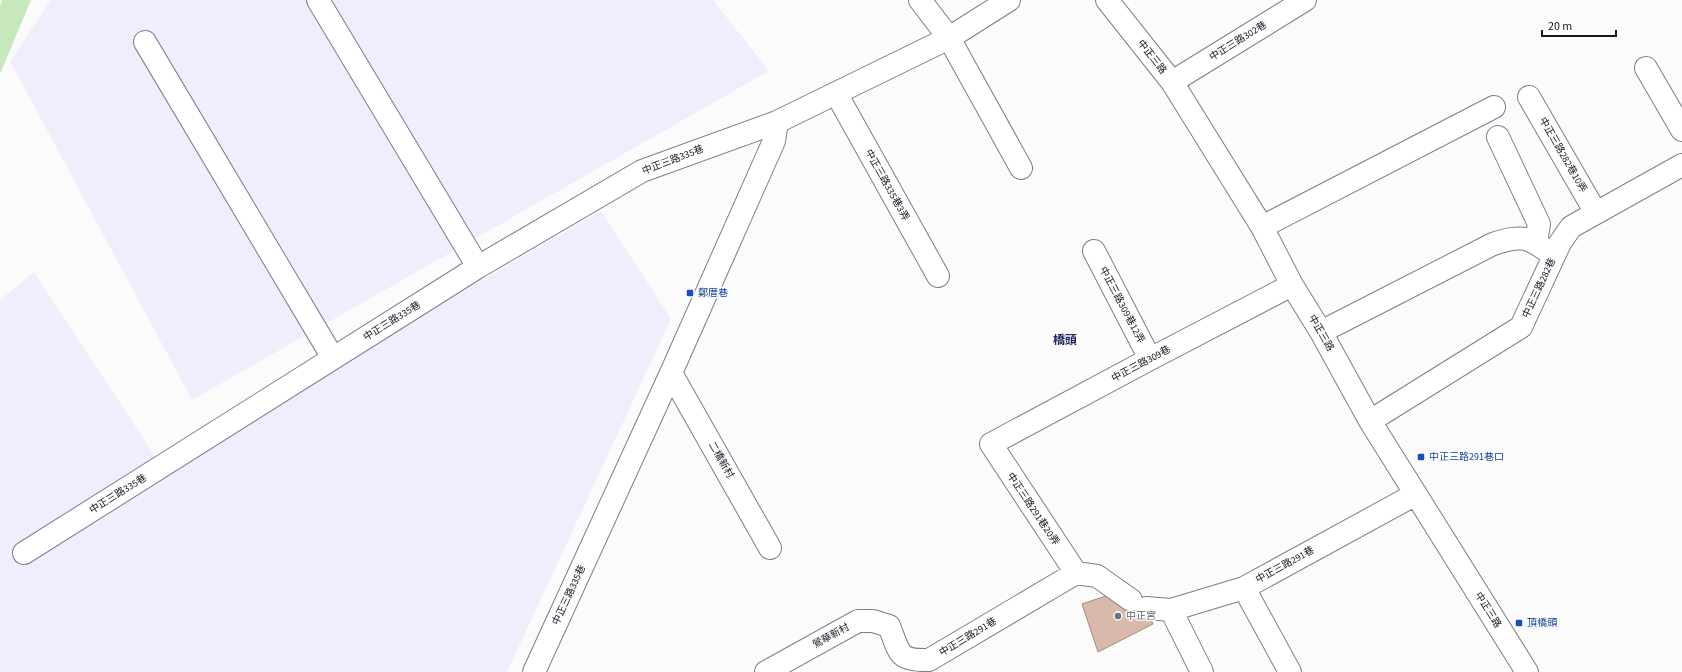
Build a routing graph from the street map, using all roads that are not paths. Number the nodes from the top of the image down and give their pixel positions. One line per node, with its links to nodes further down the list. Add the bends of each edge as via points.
1 (318, 0): 23 (street)
2 (920, 0): 6 (street)
3 (1009, 0): 6 (street, 中正三路335巷)
4 (1108, 0): 9 (street, 中正三路)
5 (1305, 0): 9 (street, 中正三路302巷)
6 (949, 38): 10 (street, 中正三路335巷); 17 (street)
7 (145, 42): 27 (street)
8 (1646, 68): 14 (street)
9 (1172, 82): 19 (street, 中正三路)
10 (836, 93): 13 (street, 中正三路335巷); 24 (street, 中正三路335巷3弄)
11 (1529, 97): 18 (street, 中正三路282巷10弄)
12 (1494, 107): 19 (street)
13 (776, 122): 23 (street, 中正三路335巷, via 642,171); 29 (street, 中正三路335巷, via 774,141)
14 (1682, 130)
15 (1498, 137): 20 (street, via 1539,224)
16 (1682, 166): 18 (street, 中正三路282巷)
17 (1021, 168)
18 (1596, 213): 22 (street, 中正三路282巷, via 1571,227)
19 (1262, 227): 25 (street, 中正三路)
20 (1536, 242): 22 (street); 26 (street, via 1511,238 1493,244)
21 (1094, 251): 28 (street, 中正三路309巷12弄)
22 (1554, 256): 30 (street, 中正三路282巷, via 1521,327)
23 (478, 267): 27 (street, 中正三路335巷)
24 (938, 276)
25 (1292, 285): 26 (street, 中正三路); 28 (street, 中正三路309巷)
26 (1321, 332): 30 (street, 中正三路)
27 (333, 358): 34 (street, 中正三路335巷)
28 (1150, 359): 31 (street, 中正三路309巷)
29 (671, 373): 33 (street, 二橋新村); 39 (street, 中正三路335巷)
30 (1370, 421): 32 (street, 中正三路)
31 (991, 444): 35 (street, 中正三路291巷20弄)
32 (1416, 494): 36 (street, 中正三路291巷); 43 (street, 中正三路)
33 (770, 548)
34 (24, 553)
35 (1076, 573): 37 (street, 中正三路291巷, via 1097,576 1138,604); 38 (street, 中正三路291巷)
36 (1244, 588): 37 (street, 中正三路291巷); 42 (street)
37 (1171, 610): 41 (street)
38 (929, 660): 40 (street, 鶯華新村, via 909,660 900,654 889,626 873,621 858,621)
39 (534, 672)
40 (766, 672)
41 (1202, 672)
42 (1290, 672)
43 (1527, 672)

